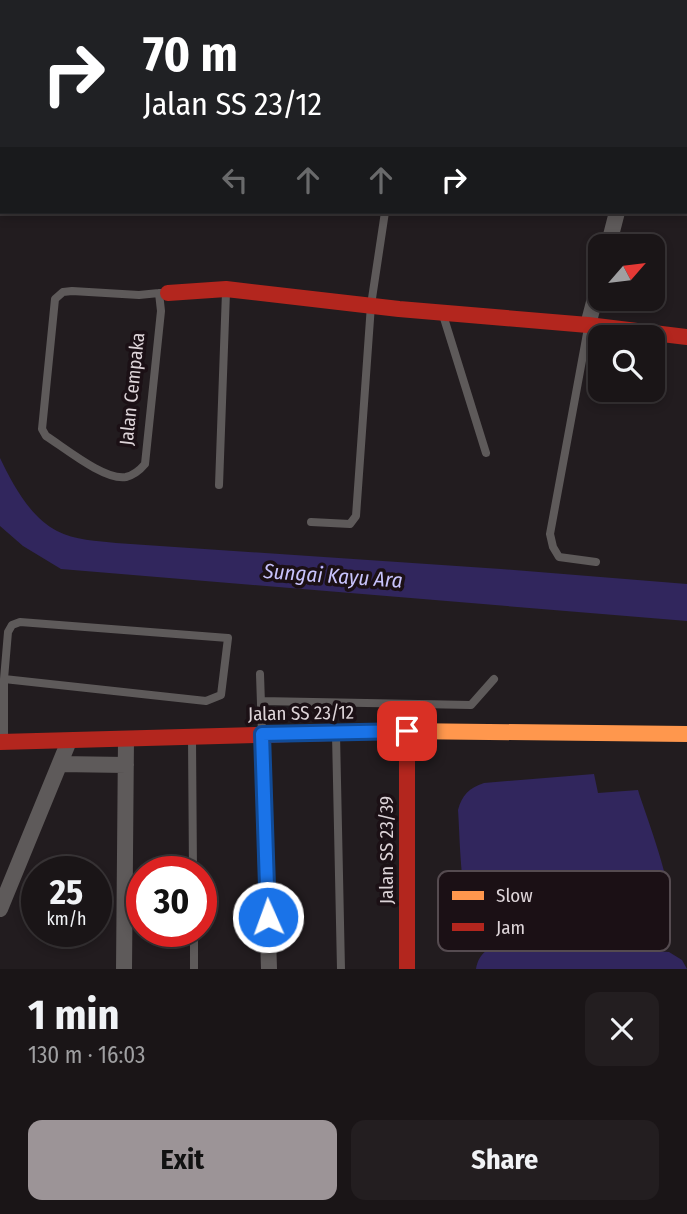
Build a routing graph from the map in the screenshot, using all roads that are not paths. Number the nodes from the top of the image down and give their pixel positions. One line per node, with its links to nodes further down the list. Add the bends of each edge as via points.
1 (385, 214): 6 (lane)
2 (616, 214): 3 (street)
3 (611, 234)
4 (226, 289): 5 (street, Jalan Cempaka); 6 (street, Jalan Cempaka); 13 (lane)
5 (164, 293): 5 (lane, Jalan Cempaka, via 145,464 127,477 111,477 42,429 55,299 72,291)
6 (371, 305): 8 (street, Jalan Cempaka); 14 (lane, via 356,516 350,524)
7 (591, 312): 9 (street)
8 (443, 313): 9 (street, Jalan Cempaka); 12 (lane)
9 (588, 325): 15 (lane, via 551,534 559,557)
10 (665, 334): 11 (street, Jalan Cempaka)
11 (687, 337)
12 (486, 453)
13 (219, 485)
14 (311, 522)
15 (596, 562)
16 (260, 674): 19 (lane)
17 (4, 679): 17 (lane, via 206,701 221,695 228,638 20,622 8,632); 28 (lane)
18 (494, 679): 20 (lane, via 471,705)
19 (261, 701): 20 (lane); 23 (lane)
20 (407, 704): 21 (lane)
21 (407, 731): 22 (street, Jalan SS 23/12); 24 (street, Jalan SS 23/12); 38 (street, Jalan SS 23/39)
22 (336, 733): 23 (street, Jalan SS 23/12); 37 (lane)
23 (262, 734): 25 (street, Jalan SS 23/12); 36 (street)
24 (687, 734)
25 (192, 736): 26 (street, Jalan SS 23/12); 31 (lane)
26 (126, 739): 27 (street, Jalan SS 23/12); 30 (street)
27 (69, 741): 28 (street, Jalan SS 23/12); 29 (street)
28 (2, 742)
29 (60, 764): 30 (street); 32 (street)
30 (126, 765): 34 (street)
31 (193, 856)
32 (0, 909)
33 (194, 947): 35 (lane)
34 (124, 969)
35 (194, 969)
36 (270, 969)
37 (341, 969)
38 (407, 969)

